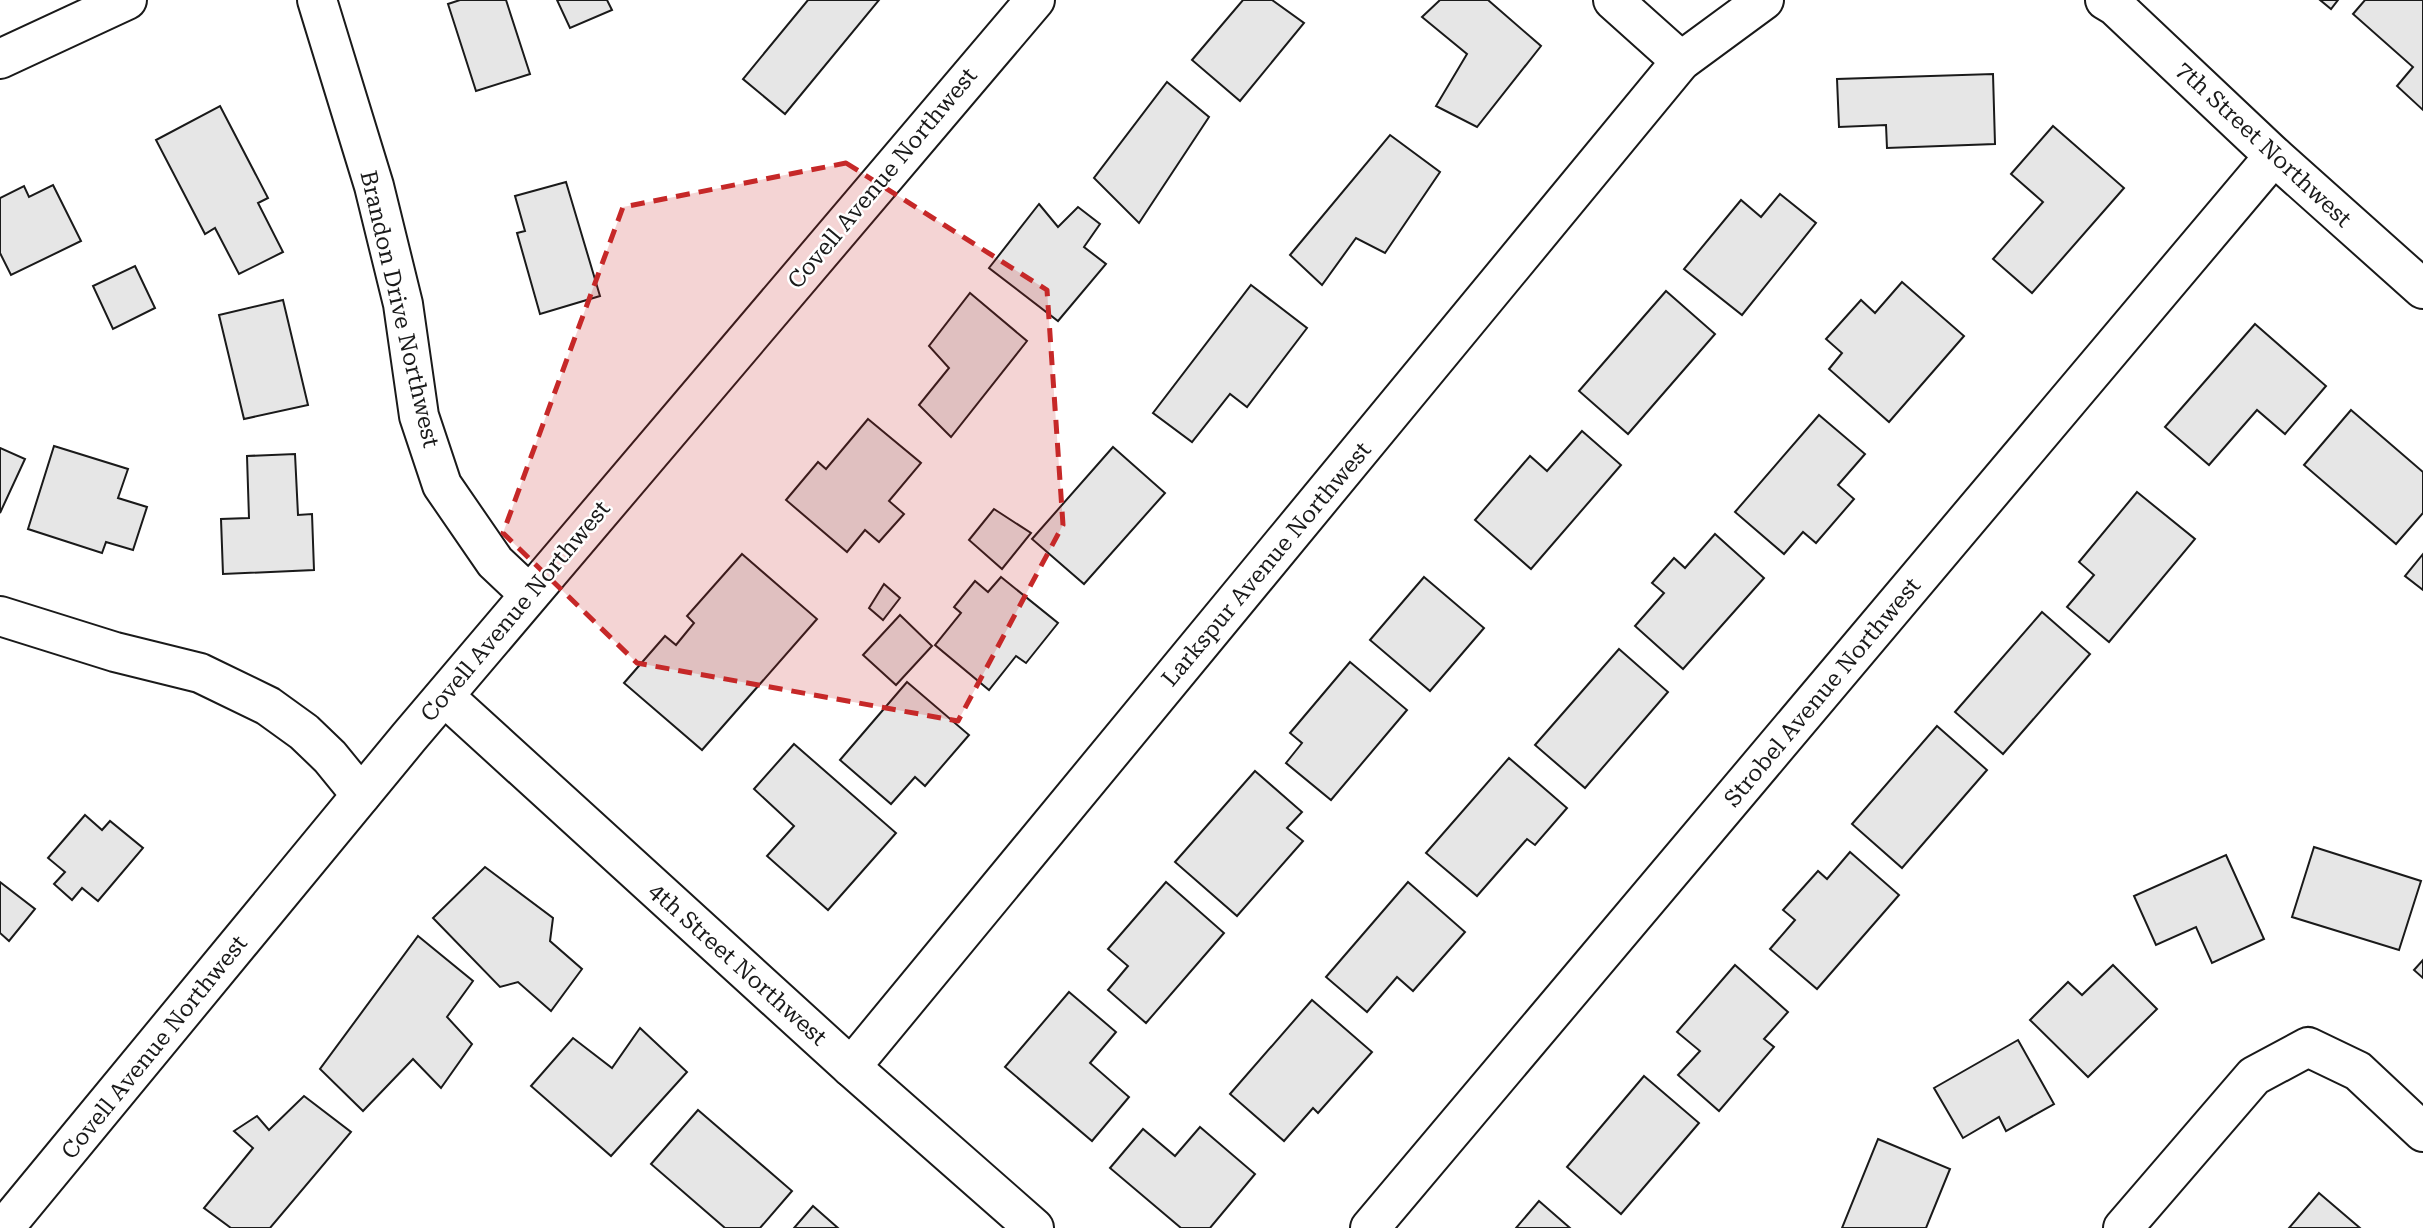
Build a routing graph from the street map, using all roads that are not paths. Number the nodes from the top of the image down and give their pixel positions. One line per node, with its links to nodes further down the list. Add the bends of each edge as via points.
1 (127, 0): 7 (street)
2 (317, 0): 11 (street, Brandon Drive Northwest, via 374,186 403,304 419,416 442,485 495,562)
3 (1035, 0): 11 (street, Covell Avenue Northwest)
4 (1613, 0): 8 (street)
5 (1764, 0): 8 (street)
6 (2105, 0): 9 (street, 7th Street Northwest)
7 (0, 59)
8 (1681, 61): 15 (street, Larkspur Avenue Northwest)
9 (2274, 156): 10 (street, 7th Street Northwest); 19 (street, Strobel Avenue Northwest)
10 (2423, 289)
11 (529, 594): 13 (street, Covell Avenue Northwest)
12 (0, 616): 14 (street, via 200,673 268,706 330,757)
13 (445, 697): 14 (street, Covell Avenue Northwest); 15 (street, 4th Street Northwest)
14 (361, 795): 17 (street, Covell Avenue Northwest)
15 (851, 1067): 18 (street, 4th Street Northwest)
16 (2423, 1132): 20 (street, via 2358,1071 2308,1047 2254,1076)
17 (4, 1228)
18 (1034, 1228)
19 (1370, 1228)
20 (2123, 1228)

